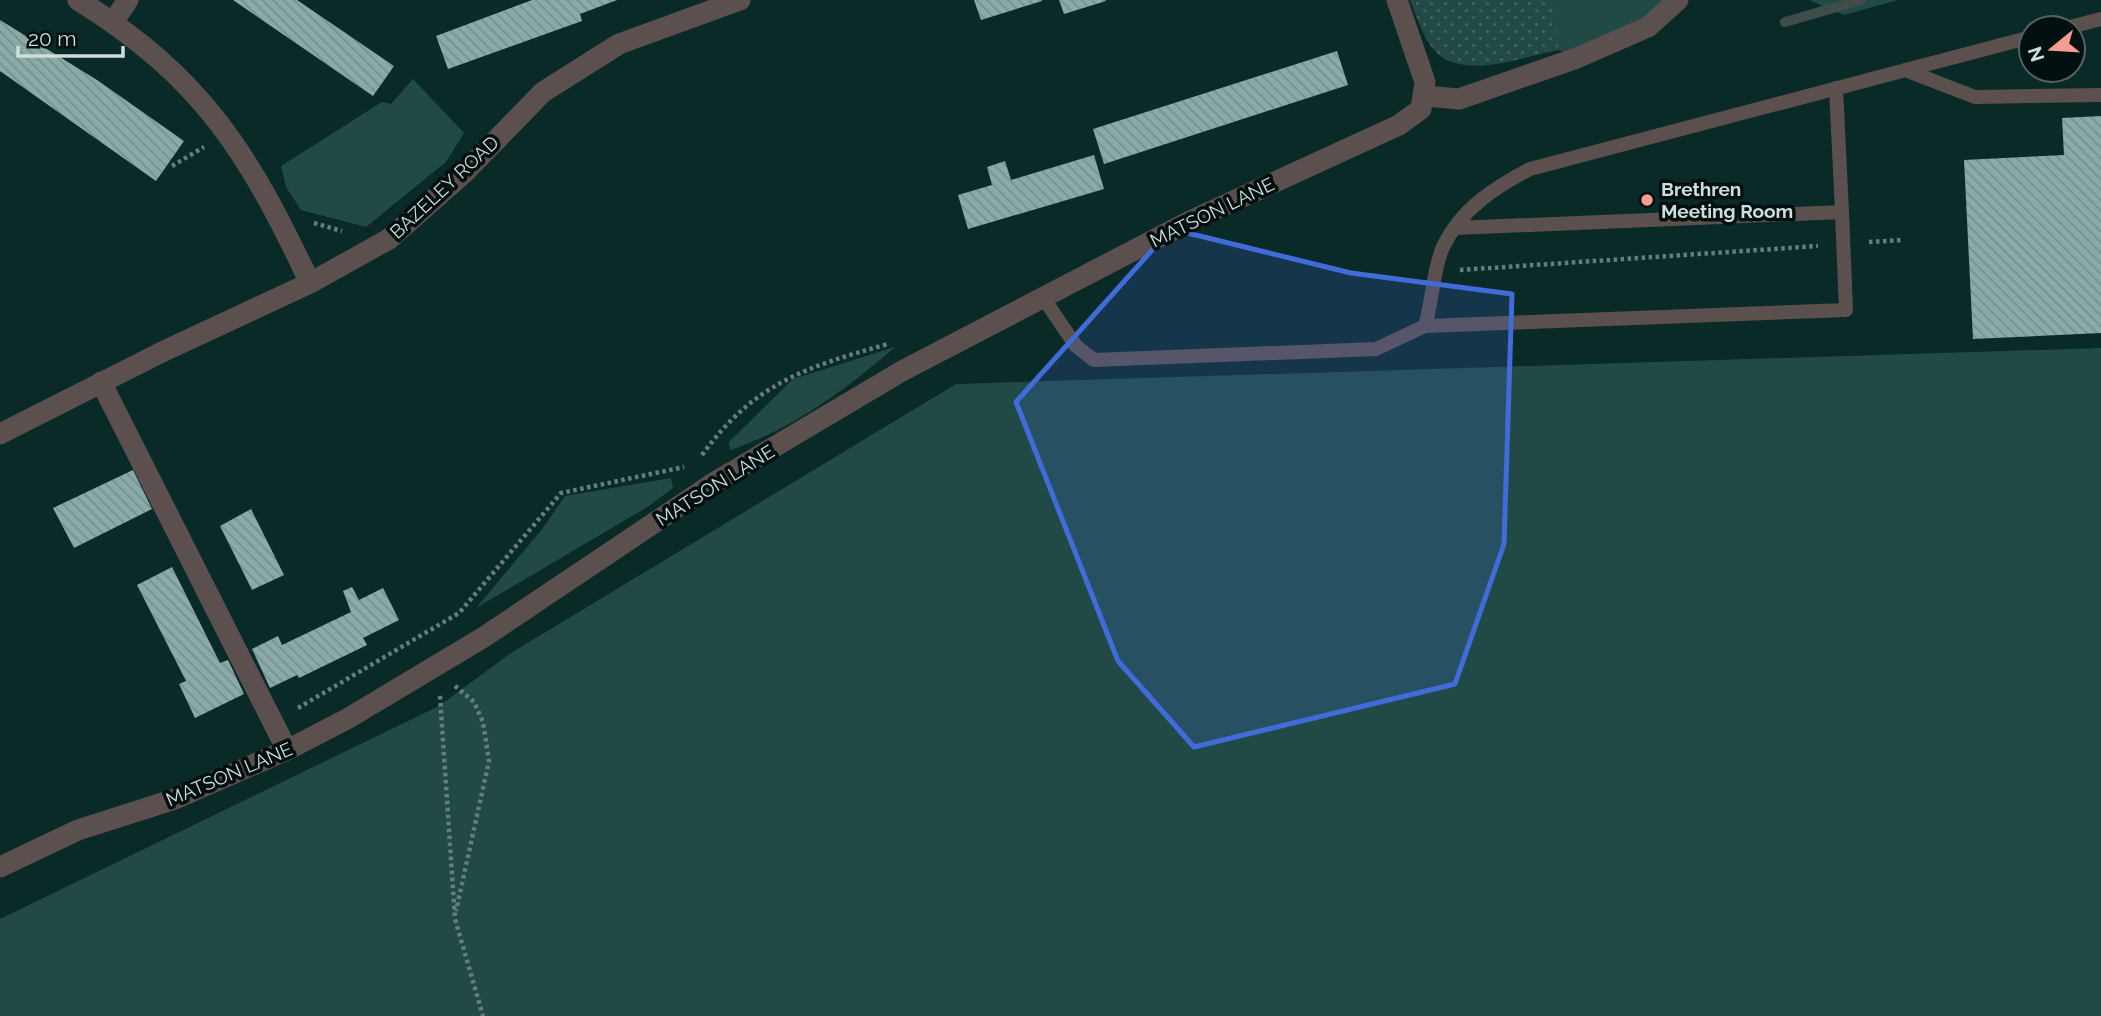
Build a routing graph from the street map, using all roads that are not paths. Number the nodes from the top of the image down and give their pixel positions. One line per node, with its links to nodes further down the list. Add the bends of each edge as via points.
1 (78, 0): 6 (street)
2 (128, 0): 6 (street)
3 (740, 0): 14 (street, BAZELEY ROAD, via 619,44 543,92 389,239)
4 (1397, 0): 11 (street, via 1421,64)
5 (1678, 0): 11 (street, via 1648,27 1577,58 1459,99)
6 (113, 22): 14 (street, via 163,60 229,132 274,206)
7 (2017, 41): 8 (lane)
8 (1905, 70): 9 (lane); 10 (lane, via 1975,97)
9 (1836, 88): 12 (lane); 13 (lane, via 1530,169 1499,185 1467,211)
10 (2101, 95)
11 (1425, 96): 15 (street, MATSON LANE, via 1416,114 1399,125 1188,222)
12 (1842, 212): 13 (lane); 16 (lane, via 1846,310)
13 (1455, 228): 16 (lane, via 1442,248)
14 (310, 283): 17 (street, BAZELEY ROAD)
15 (1044, 299): 16 (lane, via 1076,346 1094,360 1376,349); 19 (street, MATSON LANE, via 902,371 715,482 442,667)
16 (1425, 326)
17 (101, 382): 18 (street, BAZELEY ROAD); 19 (street)
18 (0, 434)
19 (287, 750): 20 (street, MATSON LANE, via 175,799 78,830)
20 (0, 867)

